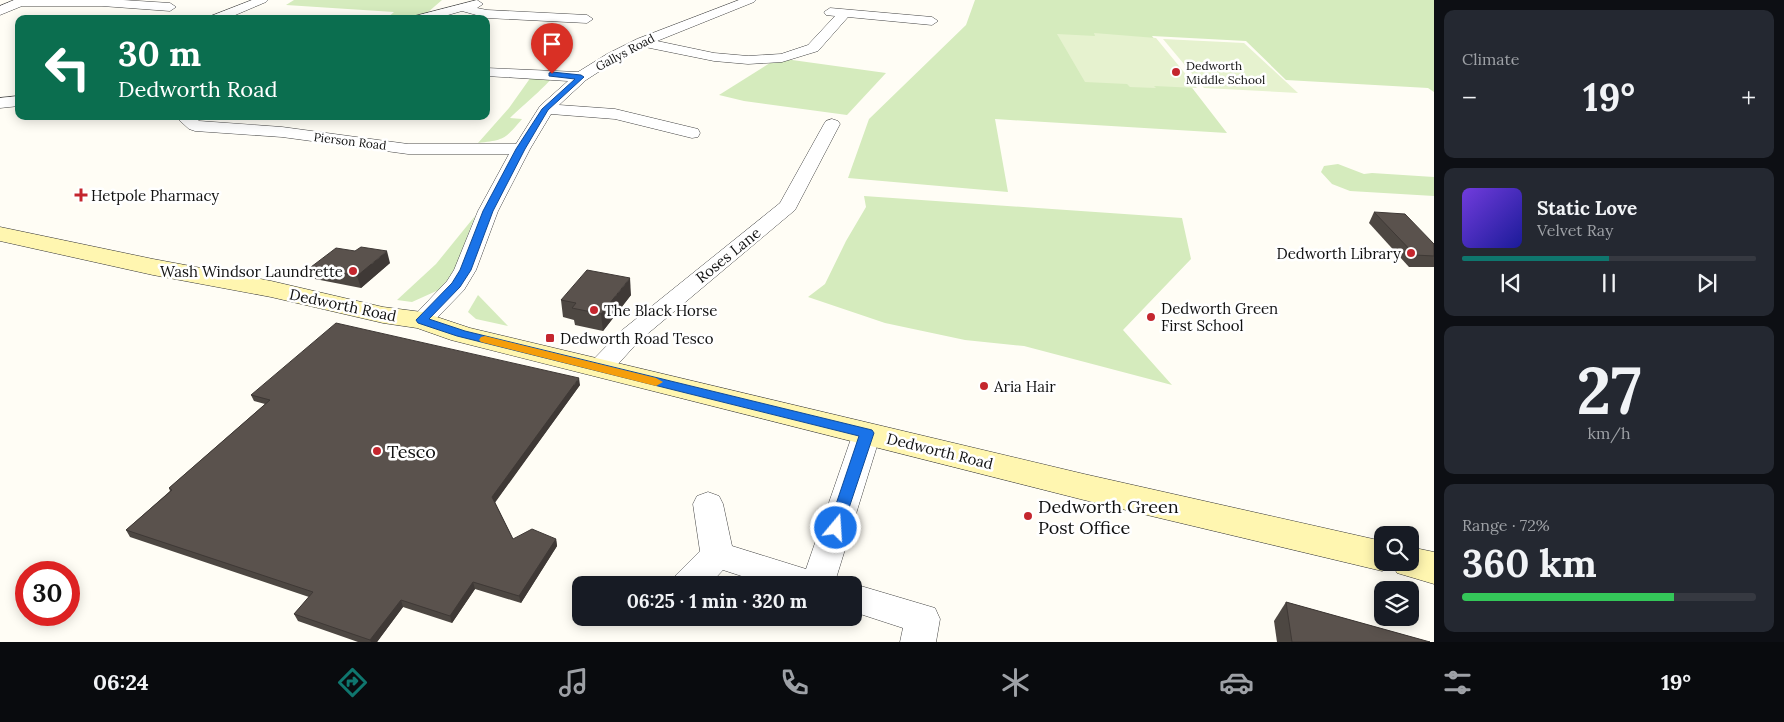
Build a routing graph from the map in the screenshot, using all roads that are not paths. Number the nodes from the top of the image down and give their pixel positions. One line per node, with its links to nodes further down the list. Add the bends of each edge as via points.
1 (262, 0): 10 (street)
2 (490, 0): 6 (street)
3 (750, 0): 14 (street, Gallys Road)
4 (22, 1): 5 (street); 7 (street)
5 (166, 3)
6 (463, 8): 11 (street); 12 (street, via 486,14)
7 (0, 11)
8 (830, 12): 9 (street)
9 (845, 13): 13 (street); 14 (street, via 814,48 782,58 714,57)
10 (225, 15)
11 (435, 15)
12 (587, 19)
13 (932, 21)
14 (642, 42): 16 (street, Gallys Road)
15 (490, 72): 16 (street)
16 (581, 77): 19 (street, Gallys Road)
17 (15, 101): 18 (street)
18 (0, 103)
19 (546, 109): 22 (street, via 616,114); 23 (street, Gallys Road)
20 (186, 120): 23 (street, Pierson Road, via 195,126 282,132 408,148)
21 (832, 124): 26 (street, Roses Lane, via 788,206 630,336)
22 (692, 133)
23 (520, 149): 25 (street, Gallys Road, via 488,211 466,270)
24 (0, 234): 25 (main road, Dedworth Road, via 383,315)
25 (422, 320): 26 (main road, Dedworth Road, via 461,334)
26 (600, 368): 27 (main road, Dedworth Road)
27 (867, 433): 29 (main road, Dedworth Road); 35 (street)
28 (708, 504): 30 (street)
29 (1374, 554)
30 (717, 555): 33 (street); 34 (street)
31 (1419, 564): 32 (main road)
32 (1434, 568)
33 (697, 576)
34 (784, 576)
35 (820, 576)
36 (862, 600): 37 (street, via 923,619)
37 (918, 642)

